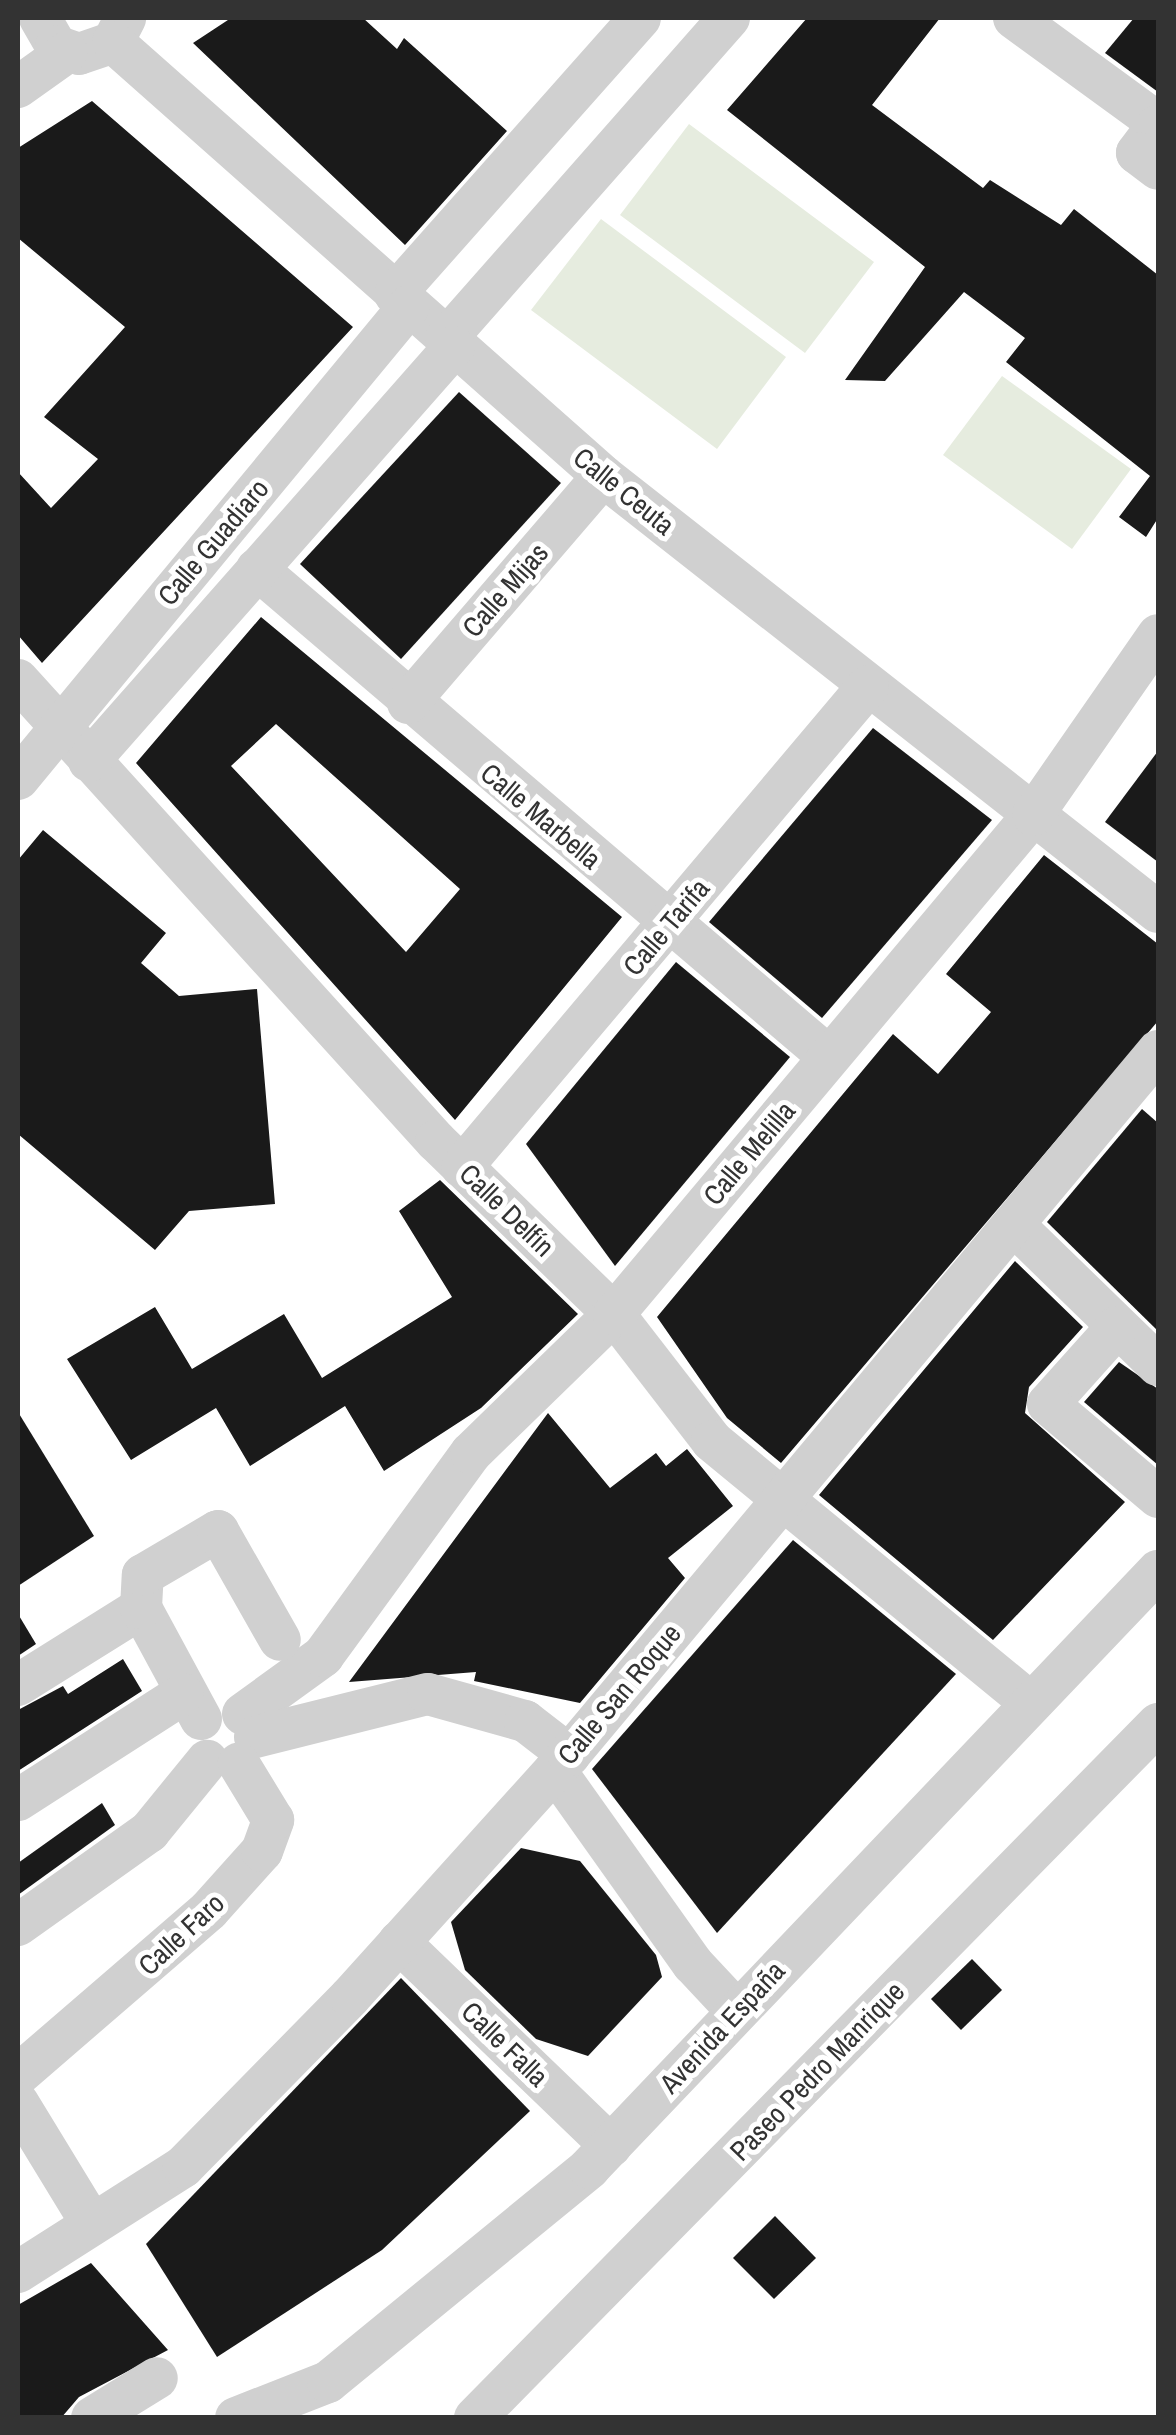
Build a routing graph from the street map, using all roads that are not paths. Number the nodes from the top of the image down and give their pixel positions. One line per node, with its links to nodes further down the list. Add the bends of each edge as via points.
1 (31, 18): 6 (street)
2 (40, 18): 8 (street)
3 (640, 18): 11 (street, Calle Guadiaro)
4 (729, 18): 12 (street, Calle Guadiaro)
5 (1014, 18): 10 (street)
6 (18, 21)
7 (123, 24): 8 (street); 11 (street, Calle Ceuta)
8 (68, 52): 9 (street)
9 (18, 87)
10 (1153, 143)
11 (402, 300): 12 (street, Calle Ceuta); 19 (street, Calle Guadiaro)
12 (450, 343): 13 (street, Calle Ceuta); 14 (street, Calle Guadiaro)
13 (603, 476): 17 (street, Calle Ceuta); 18 (street, Calle Mijas)
14 (257, 569): 18 (street, Calle Marbella); 20 (street, Calle Guadiaro)
15 (1158, 636): 22 (street, Calle Melilla)
16 (18, 680): 19 (street, Calle Delfín)
17 (868, 686): 22 (street, Calle Ceuta); 24 (street, Calle Tarifa)
18 (408, 704): 24 (street, Calle Marbella)
19 (60, 727): 20 (street, Calle Delfín); 21 (street, Calle Guadiaro)
20 (89, 761): 27 (street, Calle Delfín)
21 (18, 779)
22 (1033, 815): 23 (street, Calle Ceuta); 25 (street, Calle Melilla)
23 (1158, 912)
24 (669, 924): 25 (street, Calle Marbella); 27 (street, Calle Tarifa)
25 (829, 1057): 29 (street, Calle Melilla)
26 (1155, 1065): 28 (street, Calle San Roque)
27 (462, 1167): 29 (street, Calle Delfín)
28 (1017, 1228): 30 (street); 33 (street, Calle San Roque)
29 (614, 1314): 33 (street, Calle Delfín, via 712,1441); 37 (street, Calle Melilla, via 471,1453)
30 (1118, 1327): 31 (street); 32 (street, via 1048,1404)
31 (1158, 1364)
32 (1158, 1497)
33 (783, 1500): 39 (street, Calle Delfín); 43 (street, Calle San Roque)
34 (1158, 1572): 39 (street, Avenida España)
35 (142, 1591): 36 (street, via 218,1532); 38 (street); 42 (street)
36 (280, 1640)
37 (323, 1656): 40 (street); 42 (street, Calle Melilla)
38 (18, 1684)
39 (1031, 1703): 47 (street, Avenida España)
40 (349, 1707): 42 (street); 43 (street, via 428,1694 473,1700 524,1721)
41 (1158, 1724): 56 (street, Paseo Pedro Manrique)
42 (221, 1731): 44 (street); 45 (street, via 150,1832); 48 (street, Calle Faro, via 273,1820 262,1851 143,1971)
43 (562, 1762): 46 (street, Calle San Roque); 47 (street)
44 (18, 1800)
45 (18, 1926)
46 (399, 1942): 50 (street, Calle Falla); 51 (street, Calle San Roque, via 184,2167)
47 (736, 2011): 50 (street, Avenida España)
48 (18, 2075)
49 (18, 2104): 51 (street)
50 (611, 2146): 55 (street, Avenida España, via 328,2382)
51 (92, 2224): 52 (street, Calle San Roque)
52 (18, 2272)
53 (157, 2378): 54 (street)
54 (92, 2418)
55 (236, 2418)
56 (475, 2418)

